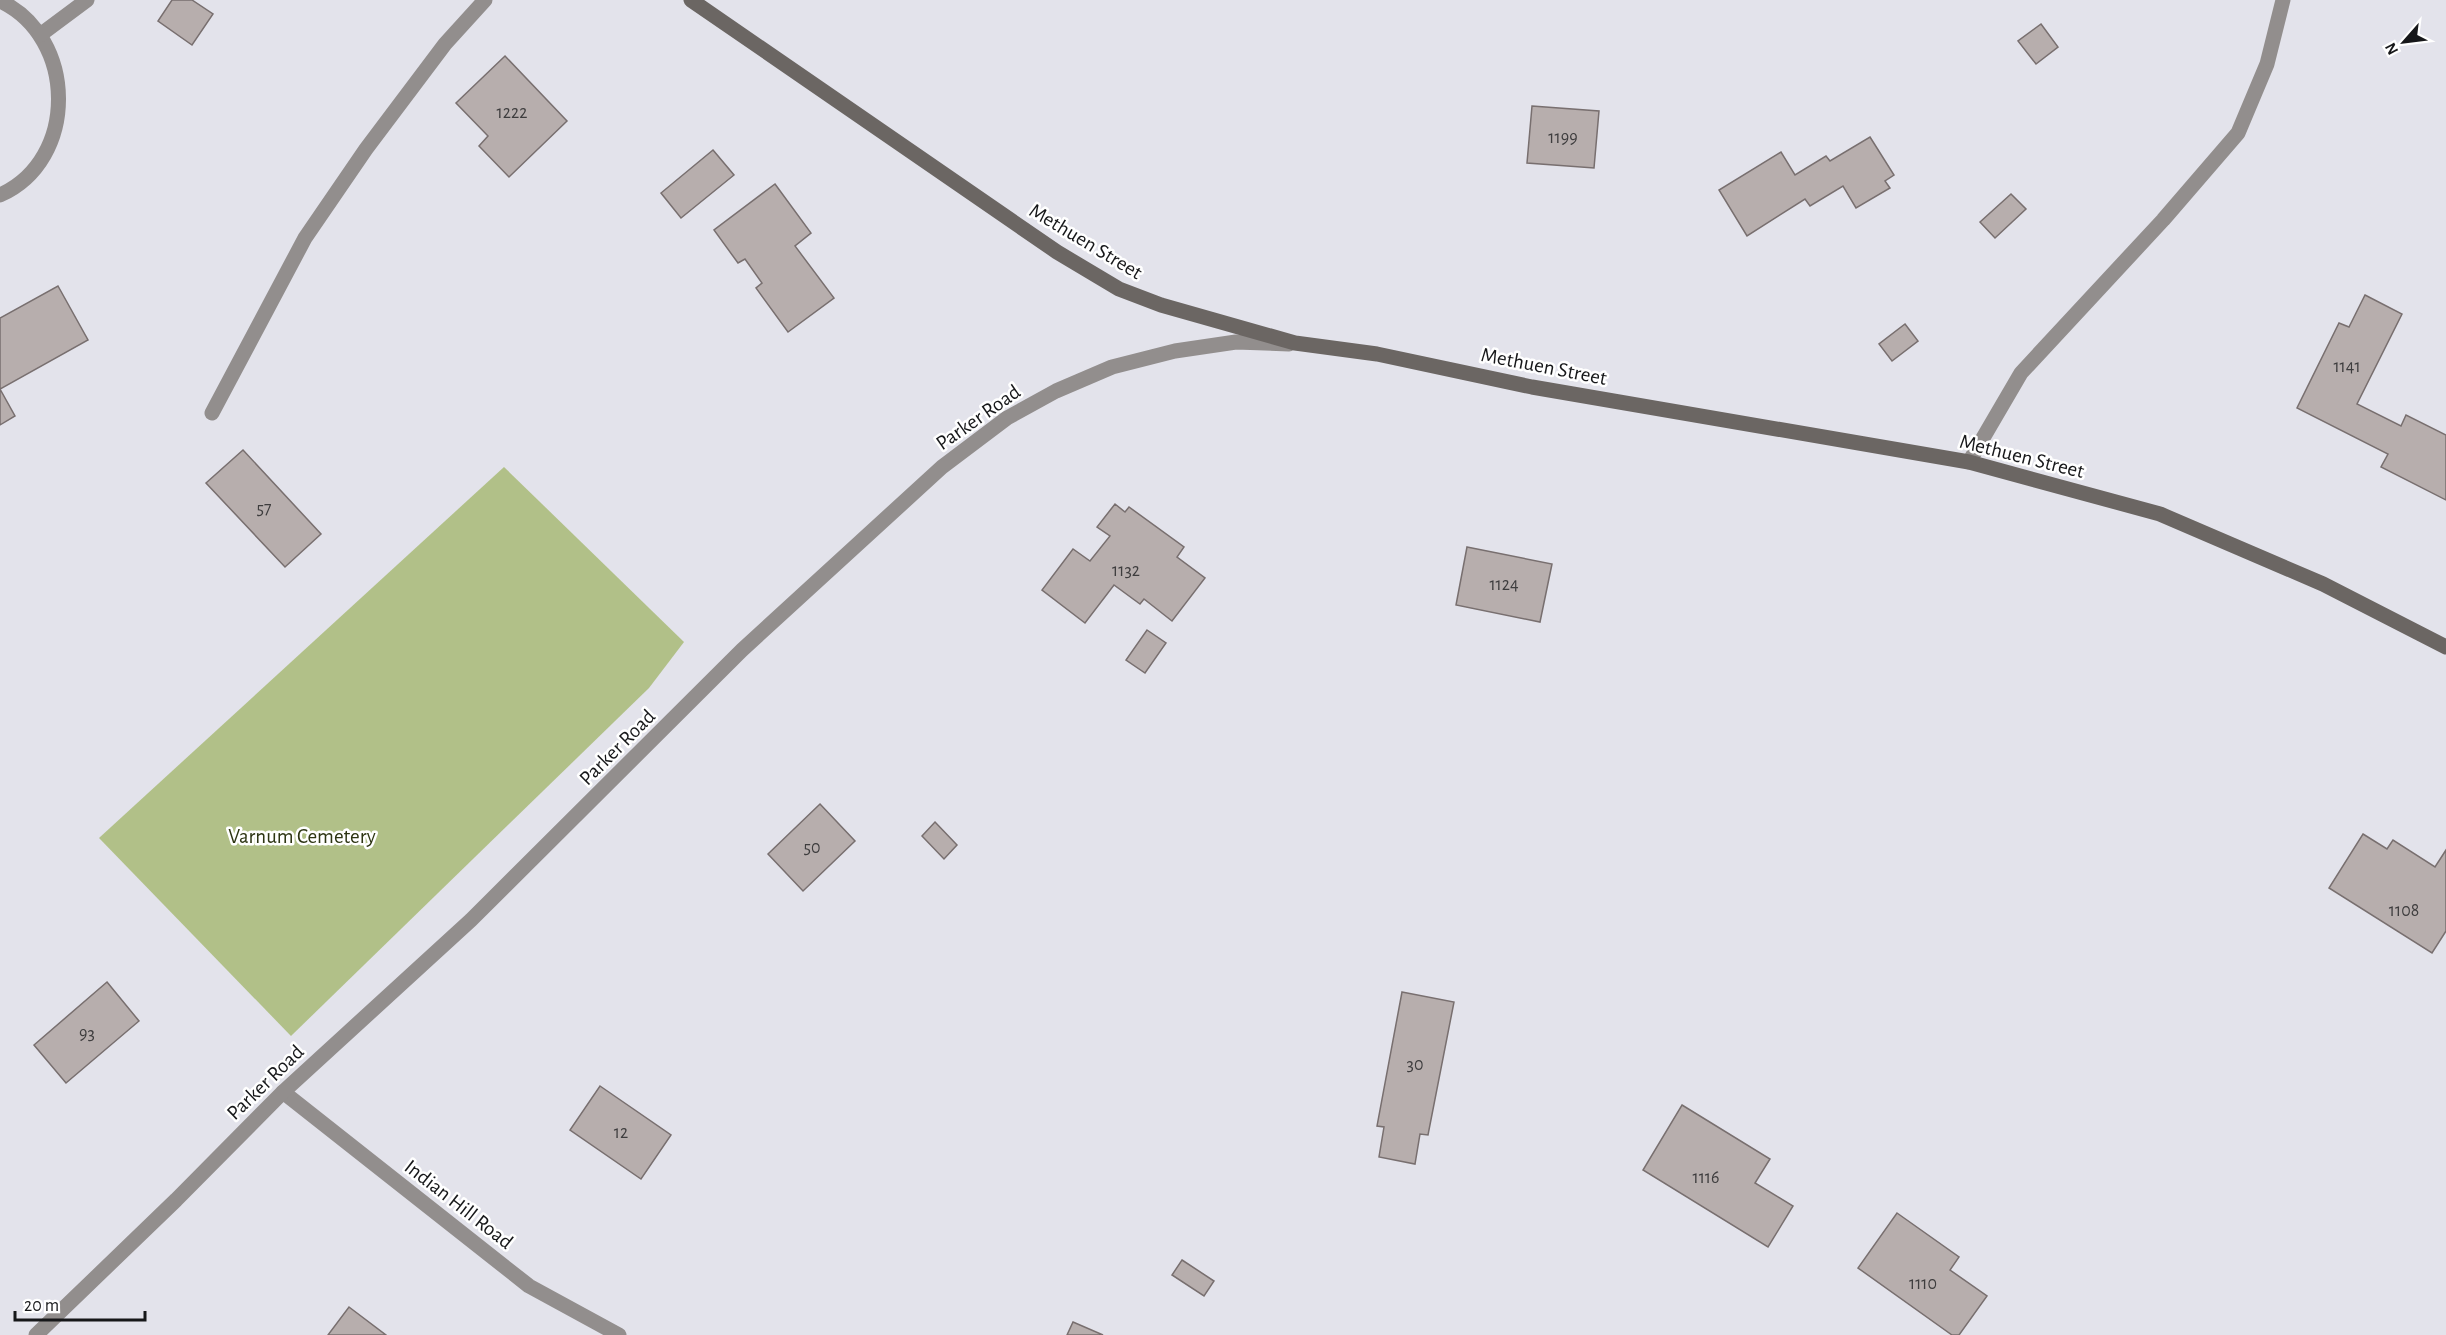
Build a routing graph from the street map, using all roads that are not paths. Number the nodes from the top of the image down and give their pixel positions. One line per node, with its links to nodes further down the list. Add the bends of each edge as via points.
1 (87, 0): 6 (street)
2 (485, 0): 9 (street, via 445,44 305,238)
3 (691, 0): 8 (street, Methuen Street, via 1057,252 1119,289 1161,305)
4 (2283, 0): 10 (street, via 2267,64 2238,133 2021,373)
5 (0, 1): 6 (street, via 24,16)
6 (40, 35): 7 (street, via 58,76 57,121 40,162)
7 (0, 195)
8 (1310, 345): 10 (street, Methuen Street); 12 (street, Parker Road, via 1236,342 1164,354 1112,367 1007,418 942,467 767,627 471,920)
9 (212, 413)
10 (1969, 462): 11 (street, Methuen Street, via 2160,514 2323,584)
11 (2446, 647)
12 (283, 1092): 13 (street, Parker Road); 14 (street, Indian Hill Road, via 529,1286)
13 (36, 1335)
14 (619, 1335)

